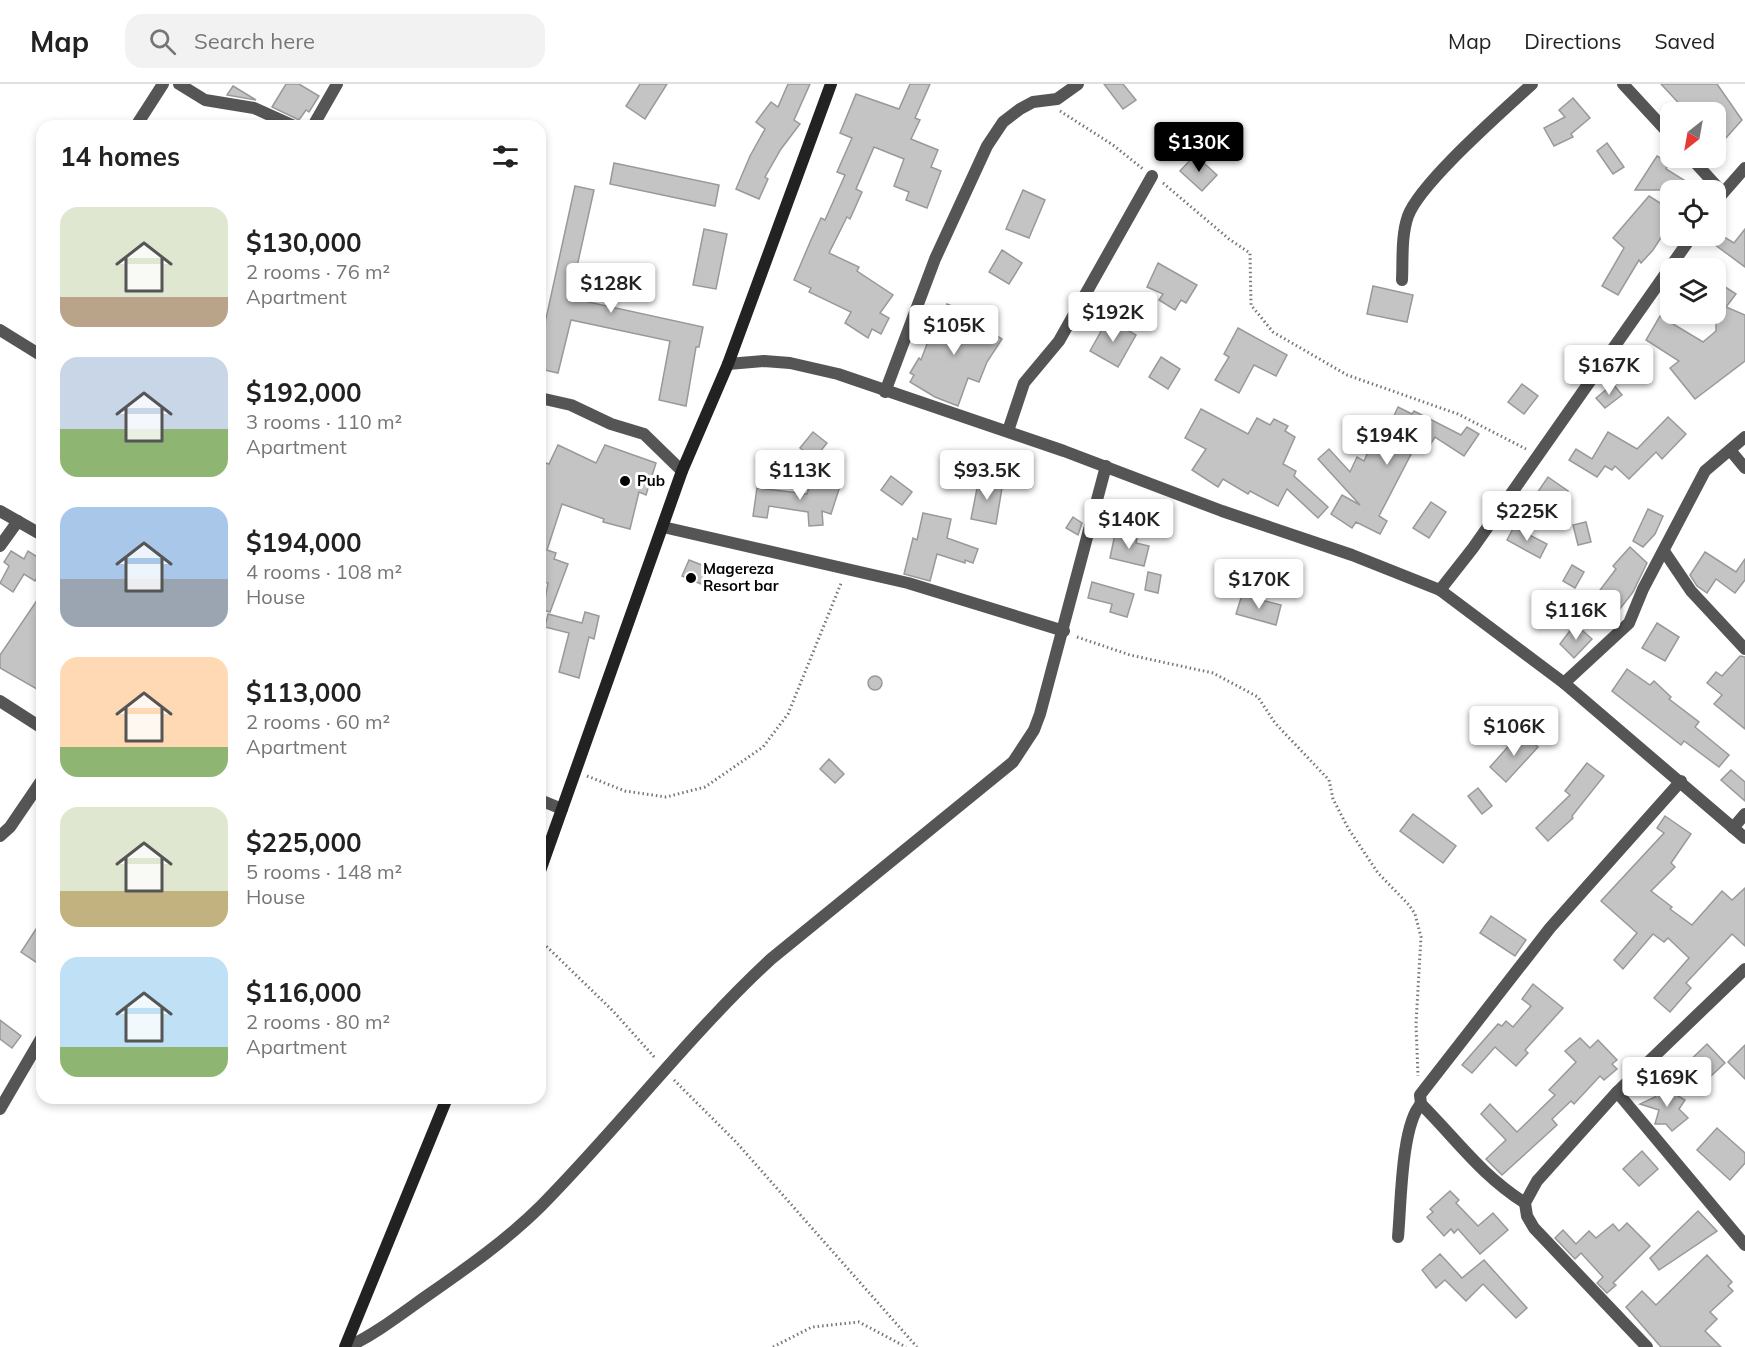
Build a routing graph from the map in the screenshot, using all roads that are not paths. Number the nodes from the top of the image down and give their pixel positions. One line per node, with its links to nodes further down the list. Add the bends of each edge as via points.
1 (163, 84): 8 (street)
2 (179, 84): 9 (street, via 205,100 254,108)
3 (337, 84): 10 (street)
4 (831, 84): 19 (street)
5 (1078, 84): 20 (street, via 1062,97 1033,102 1011,115 987,146 935,259)
6 (1532, 84): 16 (street, via 1415,204 1404,234)
7 (1623, 84): 11 (street)
8 (140, 120)
9 (281, 120)
10 (316, 120)
11 (1660, 124)
12 (1745, 168): 14 (street)
13 (1152, 176): 22 (street, via 1059,341 1024,383)
14 (1726, 188)
15 (1685, 246): 34 (street)
16 (1402, 280)
17 (0, 330): 18 (street)
18 (36, 352)
19 (728, 364): 20 (street, via 790,363 838,374); 27 (street)
20 (885, 392): 22 (street)
21 (546, 399): 27 (street, via 571,405 644,434)
22 (1008, 431): 25 (street)
23 (1745, 437): 24 (street)
24 (1730, 450): 26 (street); 33 (street, via 1705,471)
25 (1106, 466): 34 (street); 35 (street)
26 (1745, 468)
27 (682, 471): 30 (street)
28 (0, 511): 29 (street)
29 (18, 521): 31 (street); 32 (street)
30 (663, 527): 35 (street, via 945,593); 43 (street)
31 (36, 532)
32 (0, 546)
33 (1664, 551): 36 (street, via 1691,591); 37 (street, via 1629,623)
34 (1440, 590): 37 (street)
35 (1064, 632): 58 (street, via 1035,730 1013,762 771,958 719,1008 540,1206 467,1268 384,1327)
36 (1745, 649)
37 (1564, 683): 40 (street)
38 (0, 701): 39 (street)
39 (36, 724)
40 (1681, 781): 45 (street); 52 (street, via 1550,928)
41 (36, 789): 46 (street)
42 (546, 802): 43 (street)
43 (562, 809): 48 (street)
44 (1745, 814): 45 (street)
45 (1733, 828): 47 (street)
46 (0, 836)
47 (1745, 838)
48 (546, 854)
49 (1745, 969): 51 (street)
50 (36, 1047): 54 (street)
51 (1617, 1092): 55 (street, via 1537,1181); 57 (street)
52 (1420, 1100): 55 (street, via 1464,1154); 56 (street, via 1411,1119)
53 (445, 1104): 58 (street)
54 (0, 1109)
55 (1525, 1203): 59 (street, via 1534,1228)
56 (1398, 1237)
57 (1745, 1245)
58 (346, 1347)
59 (1647, 1347)

